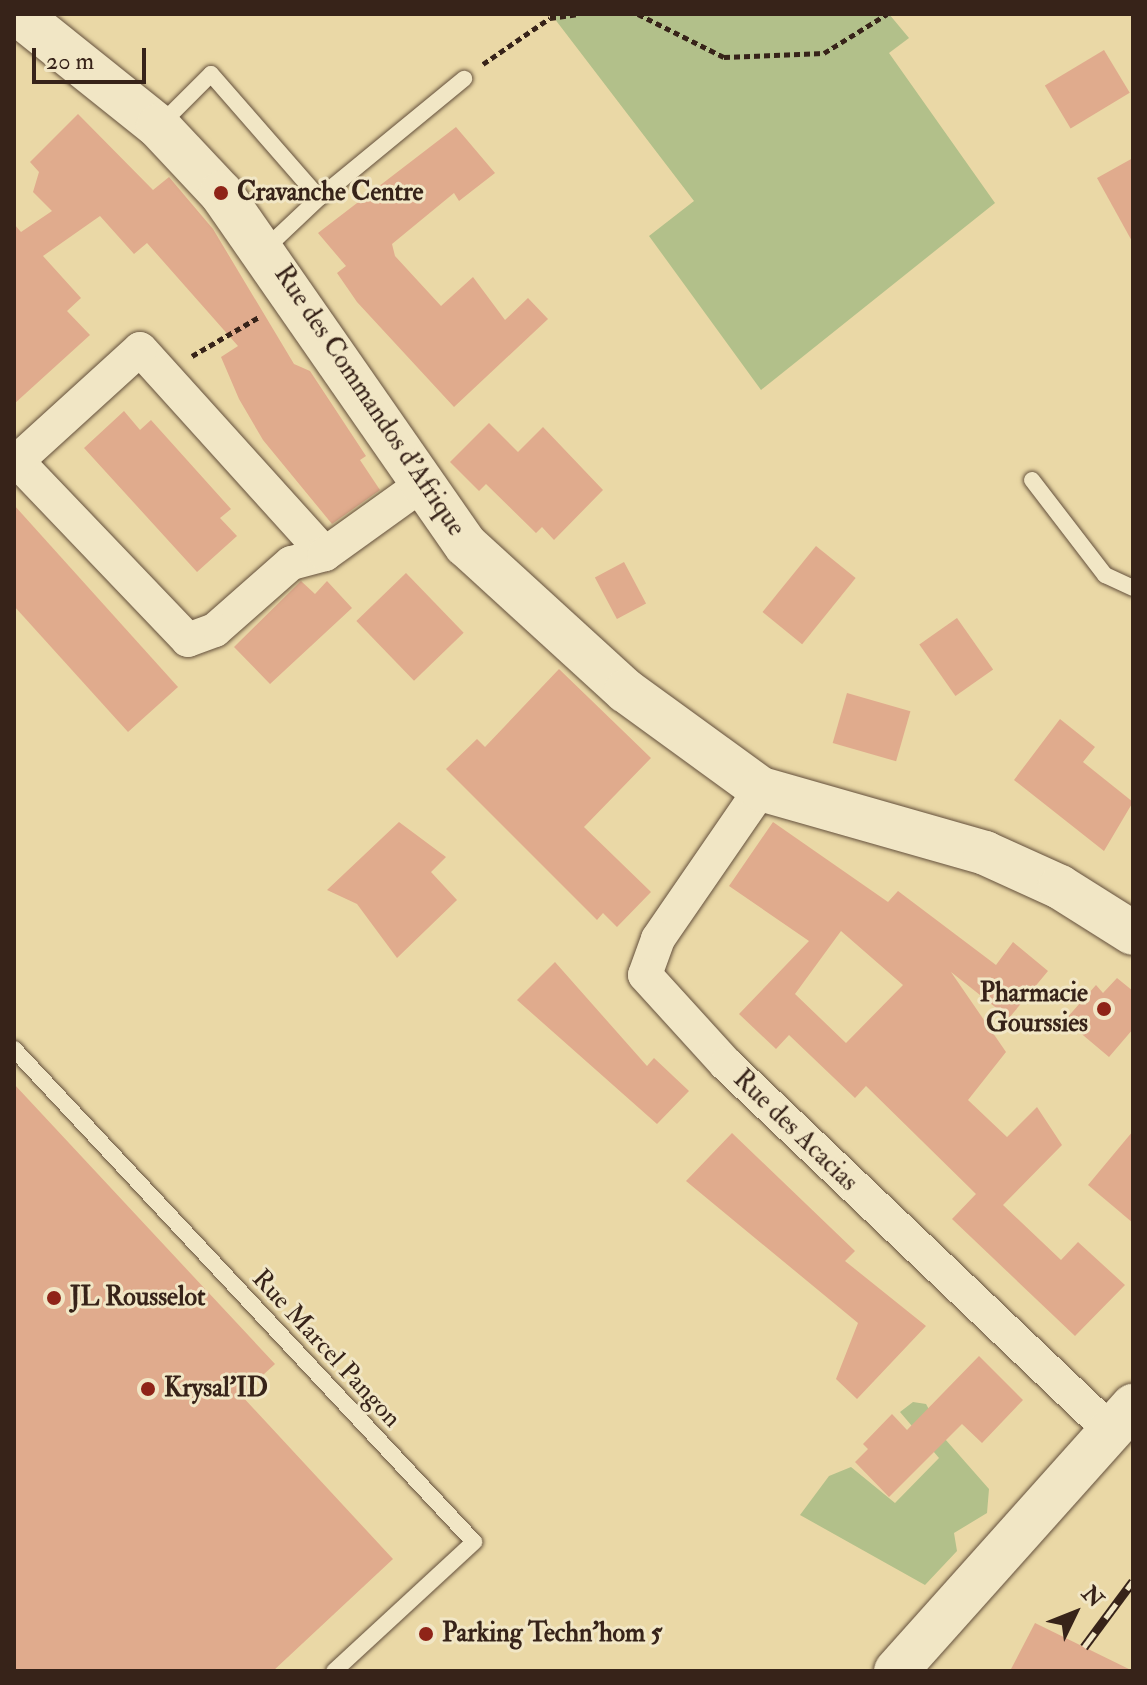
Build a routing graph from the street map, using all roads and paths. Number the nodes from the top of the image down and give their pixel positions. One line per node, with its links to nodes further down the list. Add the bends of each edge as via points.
1 (18, 14): 6 (main road, Rue des Commandos d'Afrique)
2 (579, 14): 5 (path, via 550,18)
3 (638, 14): 4 (path, via 724,57 824,53)
4 (887, 14)
5 (464, 79): 7 (lane)
6 (158, 126): 7 (lane, via 211,74); 8 (main road, Rue des Commandos d'Afrique)
7 (319, 198): 8 (lane)
8 (266, 248): 9 (main road, Rue des Commandos d'Afrique)
9 (295, 291): 10 (path, via 193,357); 13 (main road, Rue des Commandos d'Afrique)
10 (140, 349): 11 (street); 14 (street)
11 (15, 462): 14 (street, via 188,640 215,630 291,563)
12 (1032, 480): 15 (lane, via 1105,575)
13 (421, 485): 14 (street); 16 (main road, Rue des Commandos d'Afrique, via 466,545 546,623)
14 (325, 554)
15 (1133, 588)
16 (761, 789): 17 (main road, Rue des Commandos d'Afrique, via 985,853 1060,887); 19 (street, Rue des Acacias, via 658,939 645,975 726,1064)
17 (1133, 933)
18 (14, 1049): 20 (lane, Rue Marcel Pangon, via 474,1542)
19 (1122, 1419): 21 (main road)
20 (334, 1671)
21 (896, 1671)

